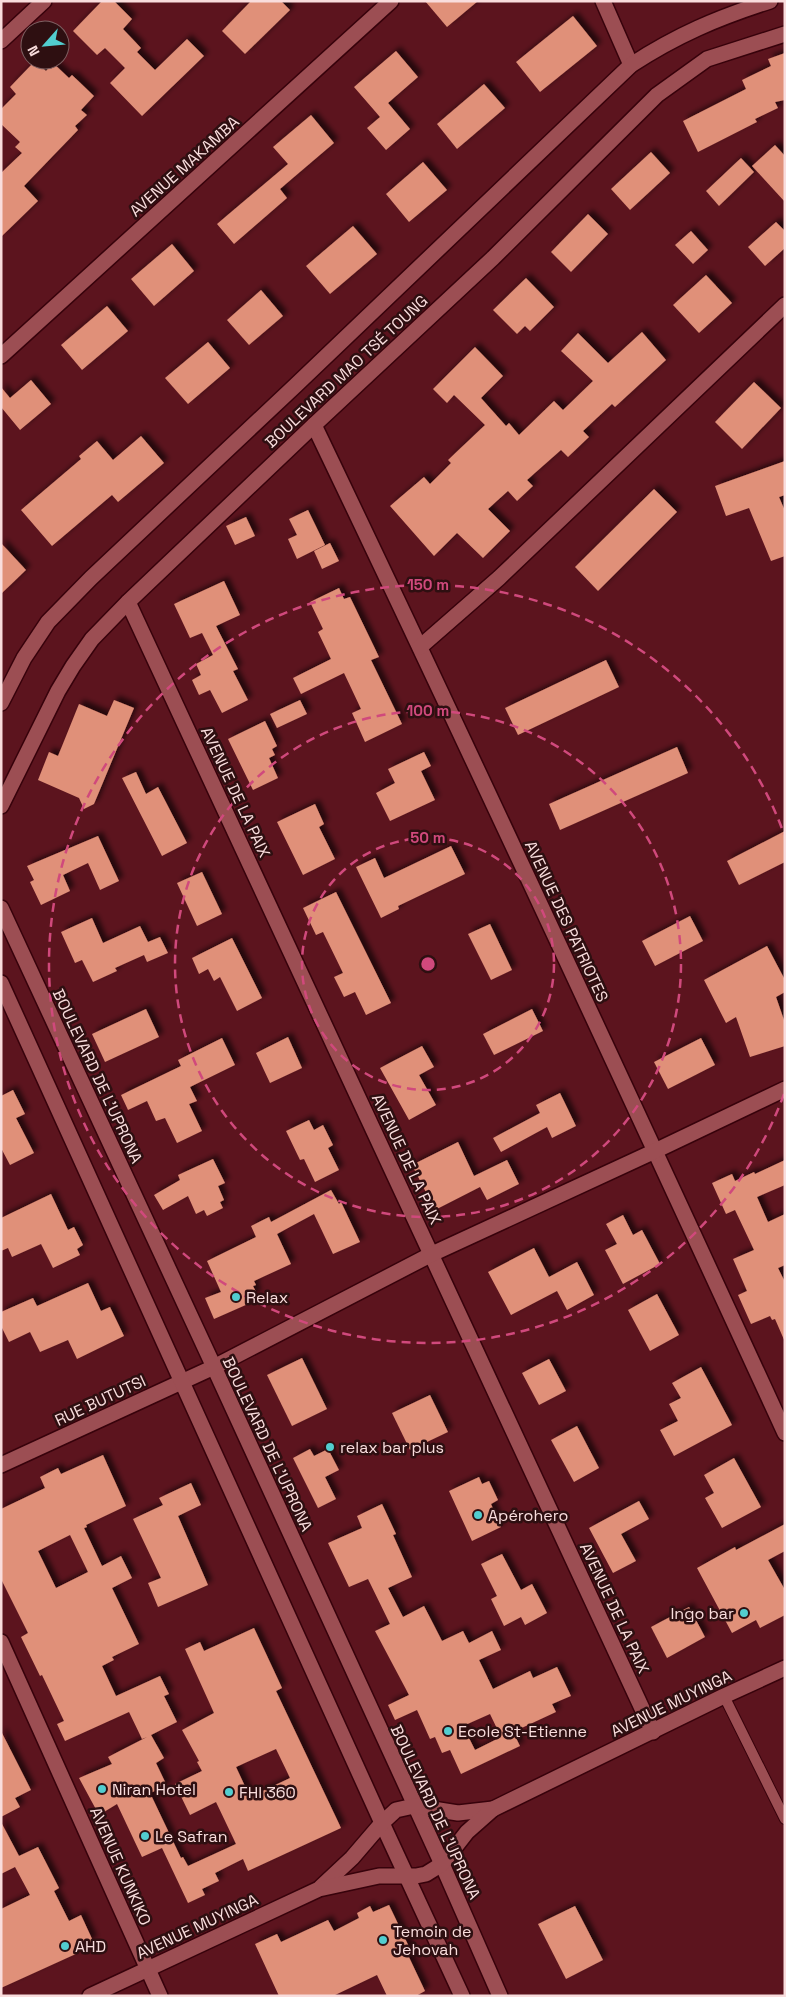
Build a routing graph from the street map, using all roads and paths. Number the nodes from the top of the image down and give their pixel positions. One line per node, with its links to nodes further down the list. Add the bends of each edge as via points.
1 (44, 1): 6 (street)
2 (391, 1): 9 (street, AVENUE MAKAMBA)
3 (603, 1): 7 (street)
4 (770, 1): 7 (street, BOULEVARD MAO TSÉ TOUNG, via 692,29)
5 (785, 34): 10 (street, BOULEVARD MAO TSÉ TOUNG, via 707,59 657,95 493,258)
6 (1, 41)
7 (631, 64): 13 (street, BOULEVARD MAO TSÉ TOUNG, via 91,578 48,622 24,658)
8 (785, 305): 12 (street, via 499,578)
9 (1, 356)
10 (314, 425): 11 (street, BOULEVARD MAO TSÉ TOUNG); 12 (street, AVENUE DES PATRIOTES)
11 (128, 602): 14 (street, BOULEVARD MAO TSÉ TOUNG, via 92,639 73,666); 19 (street, AVENUE DE LA PAIX)
12 (420, 647): 18 (street, AVENUE DES PATRIOTES)
13 (1, 703)
14 (1, 806)
15 (1, 908): 20 (street, BOULEVARD DE L'UPRONA)
16 (1, 984): 21 (street)
17 (785, 1089): 18 (street, RUE BUTUTSI)
18 (655, 1151): 19 (street, RUE BUTUTSI); 22 (street, AVENUE DES PATRIOTES)
19 (432, 1254): 20 (street, RUE BUTUTSI); 27 (street, AVENUE DE LA PAIX)
20 (214, 1367): 21 (street, RUE BUTUTSI); 28 (street, BOULEVARD DE L'UPRONA)
21 (183, 1382): 23 (street, RUE BUTUTSI); 31 (street)
22 (785, 1433)
23 (1, 1465)
24 (1, 1642): 35 (street, AVENUE KUNKIKO)
25 (785, 1668): 26 (street, AVENUE MUYINGA)
26 (724, 1696): 27 (street, AVENUE MUYINGA); 30 (lane)
27 (653, 1732): 29 (street, AVENUE MUYINGA)
28 (414, 1806): 29 (street, AVENUE MUYINGA, via 458,1813); 31 (street, AVENUE MUYINGA, via 396,1810); 32 (street, BOULEVARD DE L'UPRONA)
29 (493, 1809): 32 (street, AVENUE MUYINGA, via 467,1832)
30 (785, 1819)
31 (382, 1823): 33 (street); 34 (street, AVENUE MUYINGA)
32 (442, 1864): 33 (street, AVENUE MUYINGA, via 426,1874); 39 (street, BOULEVARD DE L'UPRONA)
33 (407, 1876): 34 (street, AVENUE MUYINGA, via 364,1878); 38 (street)
34 (319, 1889): 35 (street, AVENUE MUYINGA)
35 (148, 1968): 36 (street, AVENUE MUYINGA); 37 (street, AVENUE KUNKIKO)
36 (90, 1996)
37 (160, 1996)
38 (462, 1996)
39 (500, 1996)

